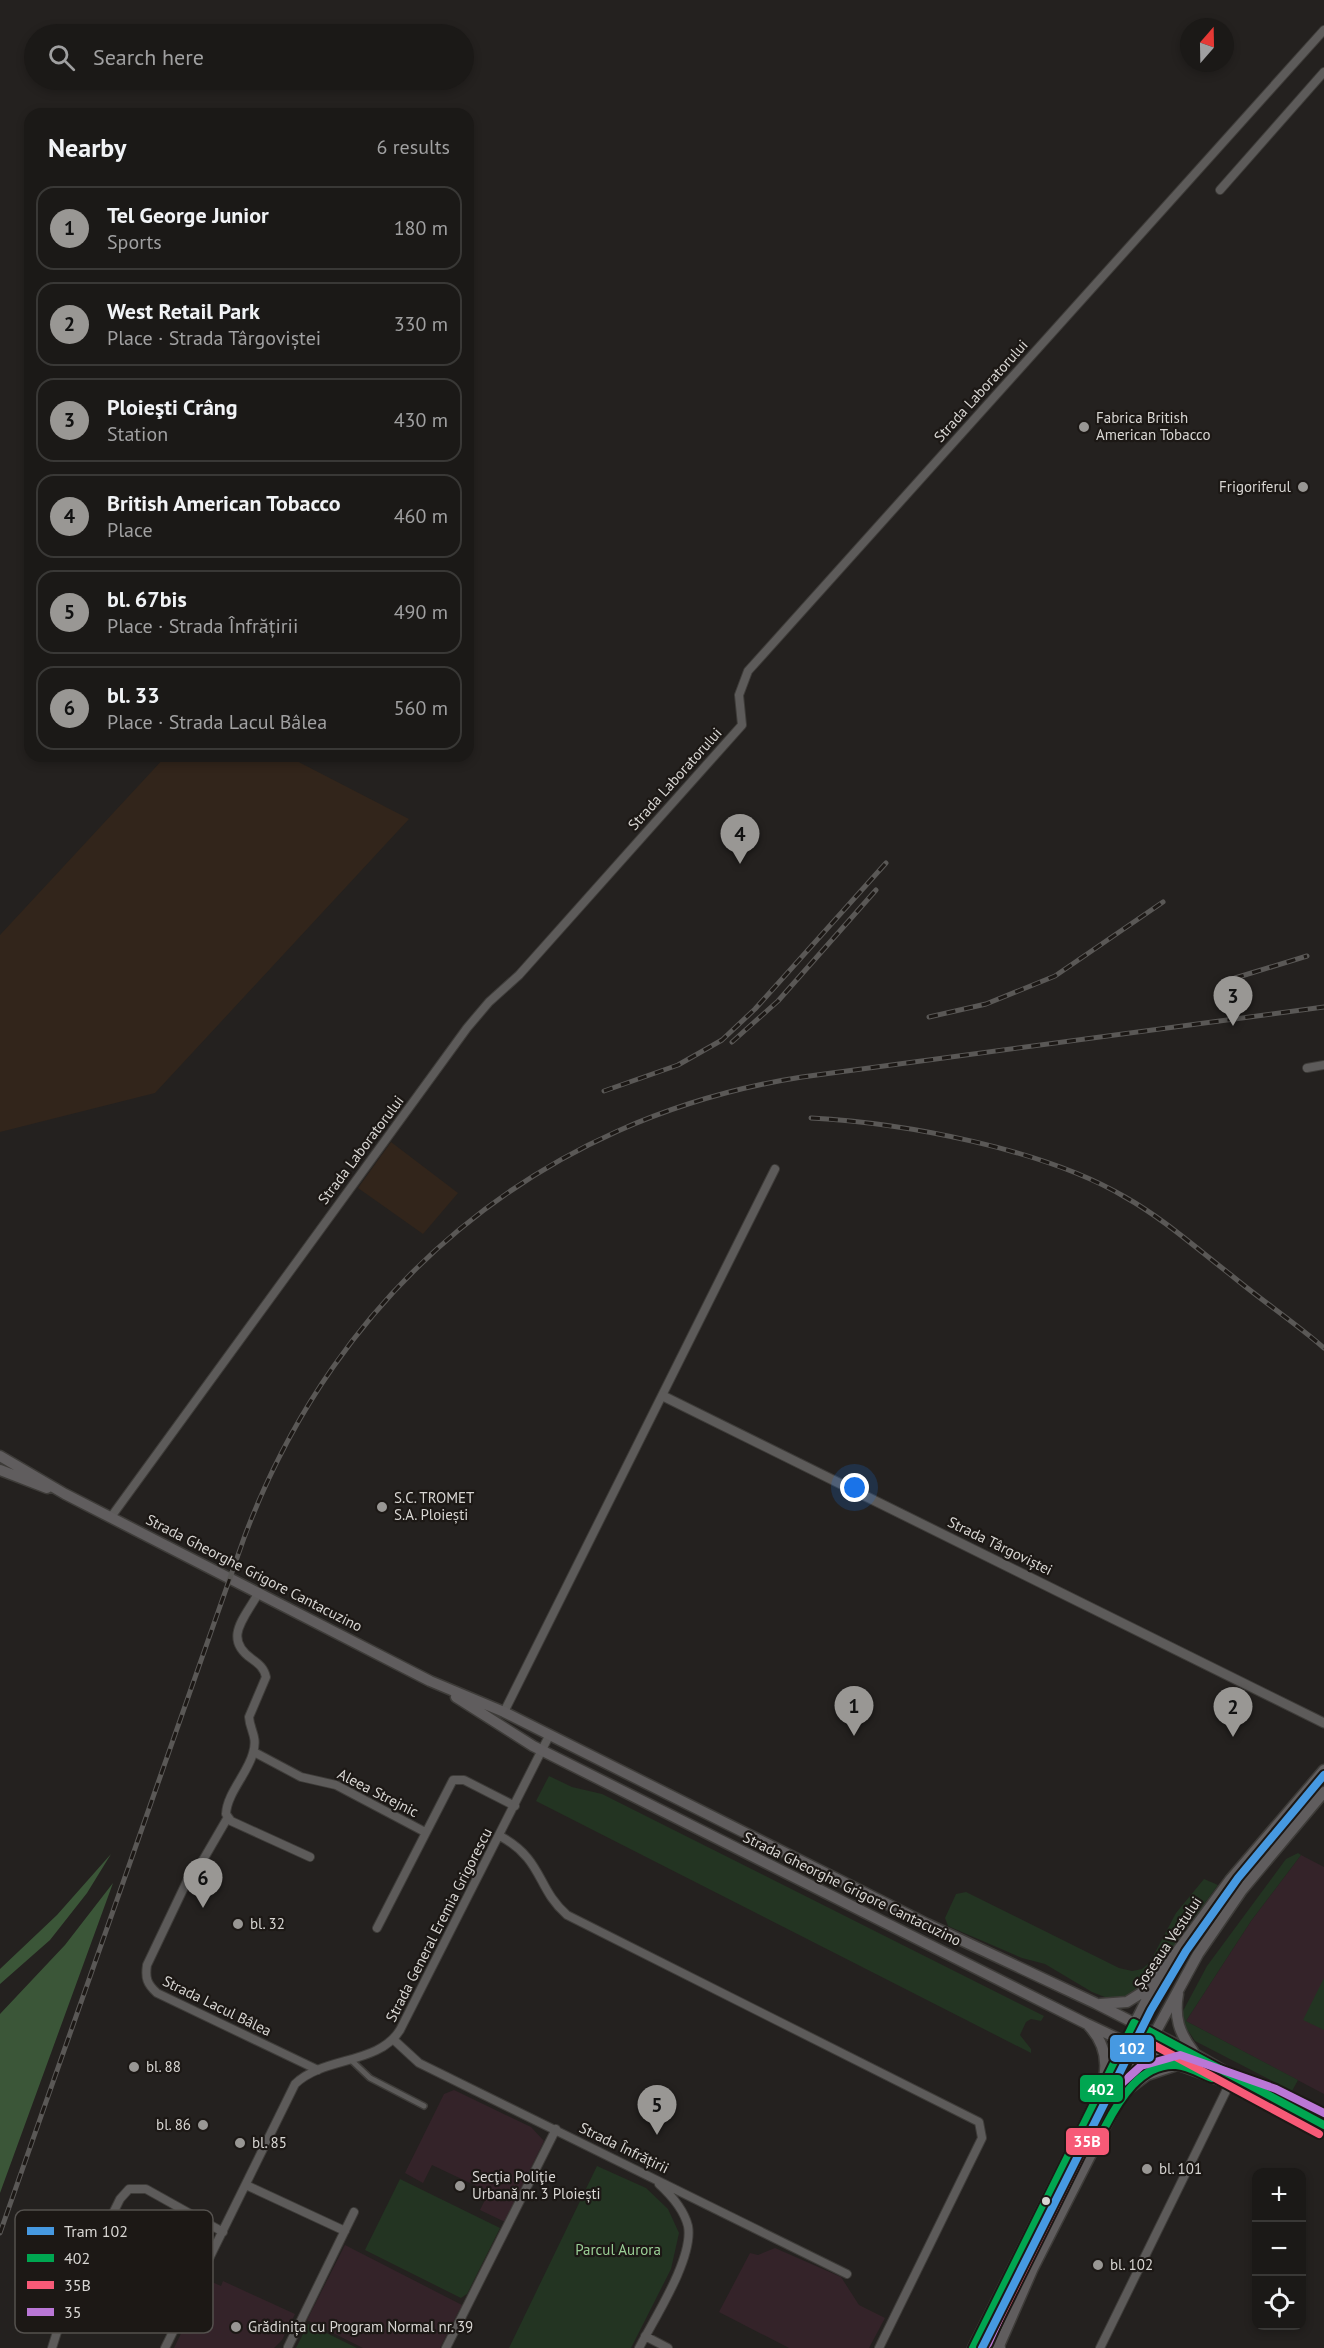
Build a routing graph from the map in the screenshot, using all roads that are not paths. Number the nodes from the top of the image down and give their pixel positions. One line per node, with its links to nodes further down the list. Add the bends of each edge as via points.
1 (1324, 30): 11 (street, Strada Laboratorului, via 748,671 739,695 742,725 467,1028)
2 (1324, 72): 3 (street)
3 (1220, 190)
4 (1324, 1065): 5 (street)
5 (1307, 1068)
6 (775, 1169): 7 (street)
7 (663, 1396): 14 (street); 15 (street, Strada Târgoviștei)
8 (0, 1456): 10 (main road, Strada Gheorghe Grigore Cantacuzino)
9 (0, 1470): 10 (main road, Strada Gheorghe Grigore Cantacuzino)
10 (64, 1494): 11 (main road, Strada Gheorghe Grigore Cantacuzino)
11 (111, 1517): 12 (main road, Strada Gheorghe Grigore Cantacuzino)
12 (259, 1592): 13 (main road, Strada Gheorghe Grigore Cantacuzino); 19 (street, via 235,1641 261,1666 266,1677 249,1717 255,1732)
13 (430, 1681): 14 (main road, Strada Gheorghe Grigore Cantacuzino); 16 (main road, Strada Gheorghe Grigore Cantacuzino)
14 (504, 1712): 16 (main road); 17 (main road, Strada Gheorghe Grigore Cantacuzino)
15 (1324, 1723)
16 (499, 1724): 18 (main road, Strada Gheorghe Grigore Cantacuzino)
17 (549, 1736): 18 (street, Strada General Eremia Grigorescu); 30 (main road, Strada Gheorghe Grigore Cantacuzino)
18 (542, 1751): 22 (street, Strada General Eremia Grigorescu); 32 (main road, Strada Gheorghe Grigore Cantacuzino)
19 (254, 1752): 23 (street, via 228,1803); 24 (street, Aleea Strejnic, via 301,1777 336,1785)
20 (1324, 1770): 28 (main road, Șoseaua Vestului, via 1230,1880)
21 (1324, 1792): 29 (main road, Șoseaua Vestului, via 1242,1890)
22 (515, 1806): 24 (street, Aleea Strejnic, via 458,1778 450,1784); 25 (street, Strada General Eremia Grigorescu)
23 (228, 1817): 26 (street); 40 (street, Strada Lacul Bâlea, via 183,1888 147,1965 148,1986)
24 (425, 1832): 27 (street, Aleea Strejnic)
25 (500, 1836): 34 (street, Strada General Eremia Grigorescu); 68 (street, via 529,1857 554,1901 567,1915 979,2122 982,2138)
26 (310, 1857)
27 (377, 1928)
28 (1157, 1979): 30 (main road, via 1149,1989 1127,2002); 31 (main road, Șoseaua Vestului)
29 (1179, 1987): 33 (main road, Șoseaua Vestului); 37 (main road, via 1179,2030)
30 (1095, 2003): 31 (main road, Strada Gheorghe Grigore Cantacuzino)
31 (1134, 2023): 33 (main road, Strada Gheorghe Grigore Cantacuzino); 35 (main road, Șoseaua Vestului)
32 (1087, 2024): 35 (main road, Strada Gheorghe Grigore Cantacuzino); 42 (main road, via 1105,2054)
33 (1154, 2034): 36 (main road, Șoseaua Vestului); 37 (main road, Strada Gheorghe Grigore Cantacuzino)
34 (394, 2040): 38 (street, Strada General Eremia Grigorescu); 47 (street, Strada Înfrățirii, via 419,2063)
35 (1125, 2042): 36 (main road, Strada Gheorghe Grigore Cantacuzino); 42 (main road, Șoseaua Vestului)
36 (1145, 2052): 39 (main road, Strada Gheorghe Grigore Cantacuzino); 43 (main road, Șoseaua Vestului)
37 (1195, 2054): 44 (main road, Strada Gheorghe Grigore Cantacuzino)
38 (350, 2059): 40 (street, Strada General Eremia Grigorescu); 45 (street, via 370,2078)
39 (1177, 2065): 41 (main road, Strada Gheorghe Grigore Cantacuzino); 43 (main road, via 1146,2075)
40 (318, 2070): 49 (street, Strada General Eremia Grigorescu, via 296,2084)
41 (1229, 2085): 44 (main road, Strada Gheorghe Grigore Cantacuzino); 70 (street)
42 (1101, 2089): 61 (main road, Șoseaua Vestului)
43 (1119, 2099): 69 (main road, Șoseaua Vestului, via 1033,2268)
44 (1272, 2099): 46 (main road, Strada Gheorghe Grigore Cantacuzino)
45 (424, 2106)
46 (1324, 2125)
47 (556, 2129): 48 (street, Strada Înfrățirii); 65 (street)
48 (652, 2177): 57 (street, Strada Înfrățirii); 60 (street, via 679,2206 688,2237 683,2260)
49 (246, 2185): 54 (street); 55 (street, Strada General Eremia Grigorescu)
50 (115, 2210): 51 (street, via 129,2189 146,2189)
51 (184, 2210)
52 (354, 2212): 54 (street)
53 (213, 2226): 55 (street)
54 (345, 2231): 62 (street)
55 (223, 2232): 56 (street, Strada General Eremia Grigorescu)
56 (213, 2252)
57 (846, 2274)
58 (57, 2333): 63 (street)
59 (172, 2333): 64 (street, Strada General Eremia Grigorescu)
60 (645, 2336): 66 (street); 67 (street)
61 (976, 2343): 69 (street)
62 (288, 2347)
63 (52, 2348)
64 (165, 2348)
65 (446, 2348)
66 (639, 2348)
67 (668, 2348)
68 (879, 2348)
69 (999, 2348)
70 (1100, 2348)

